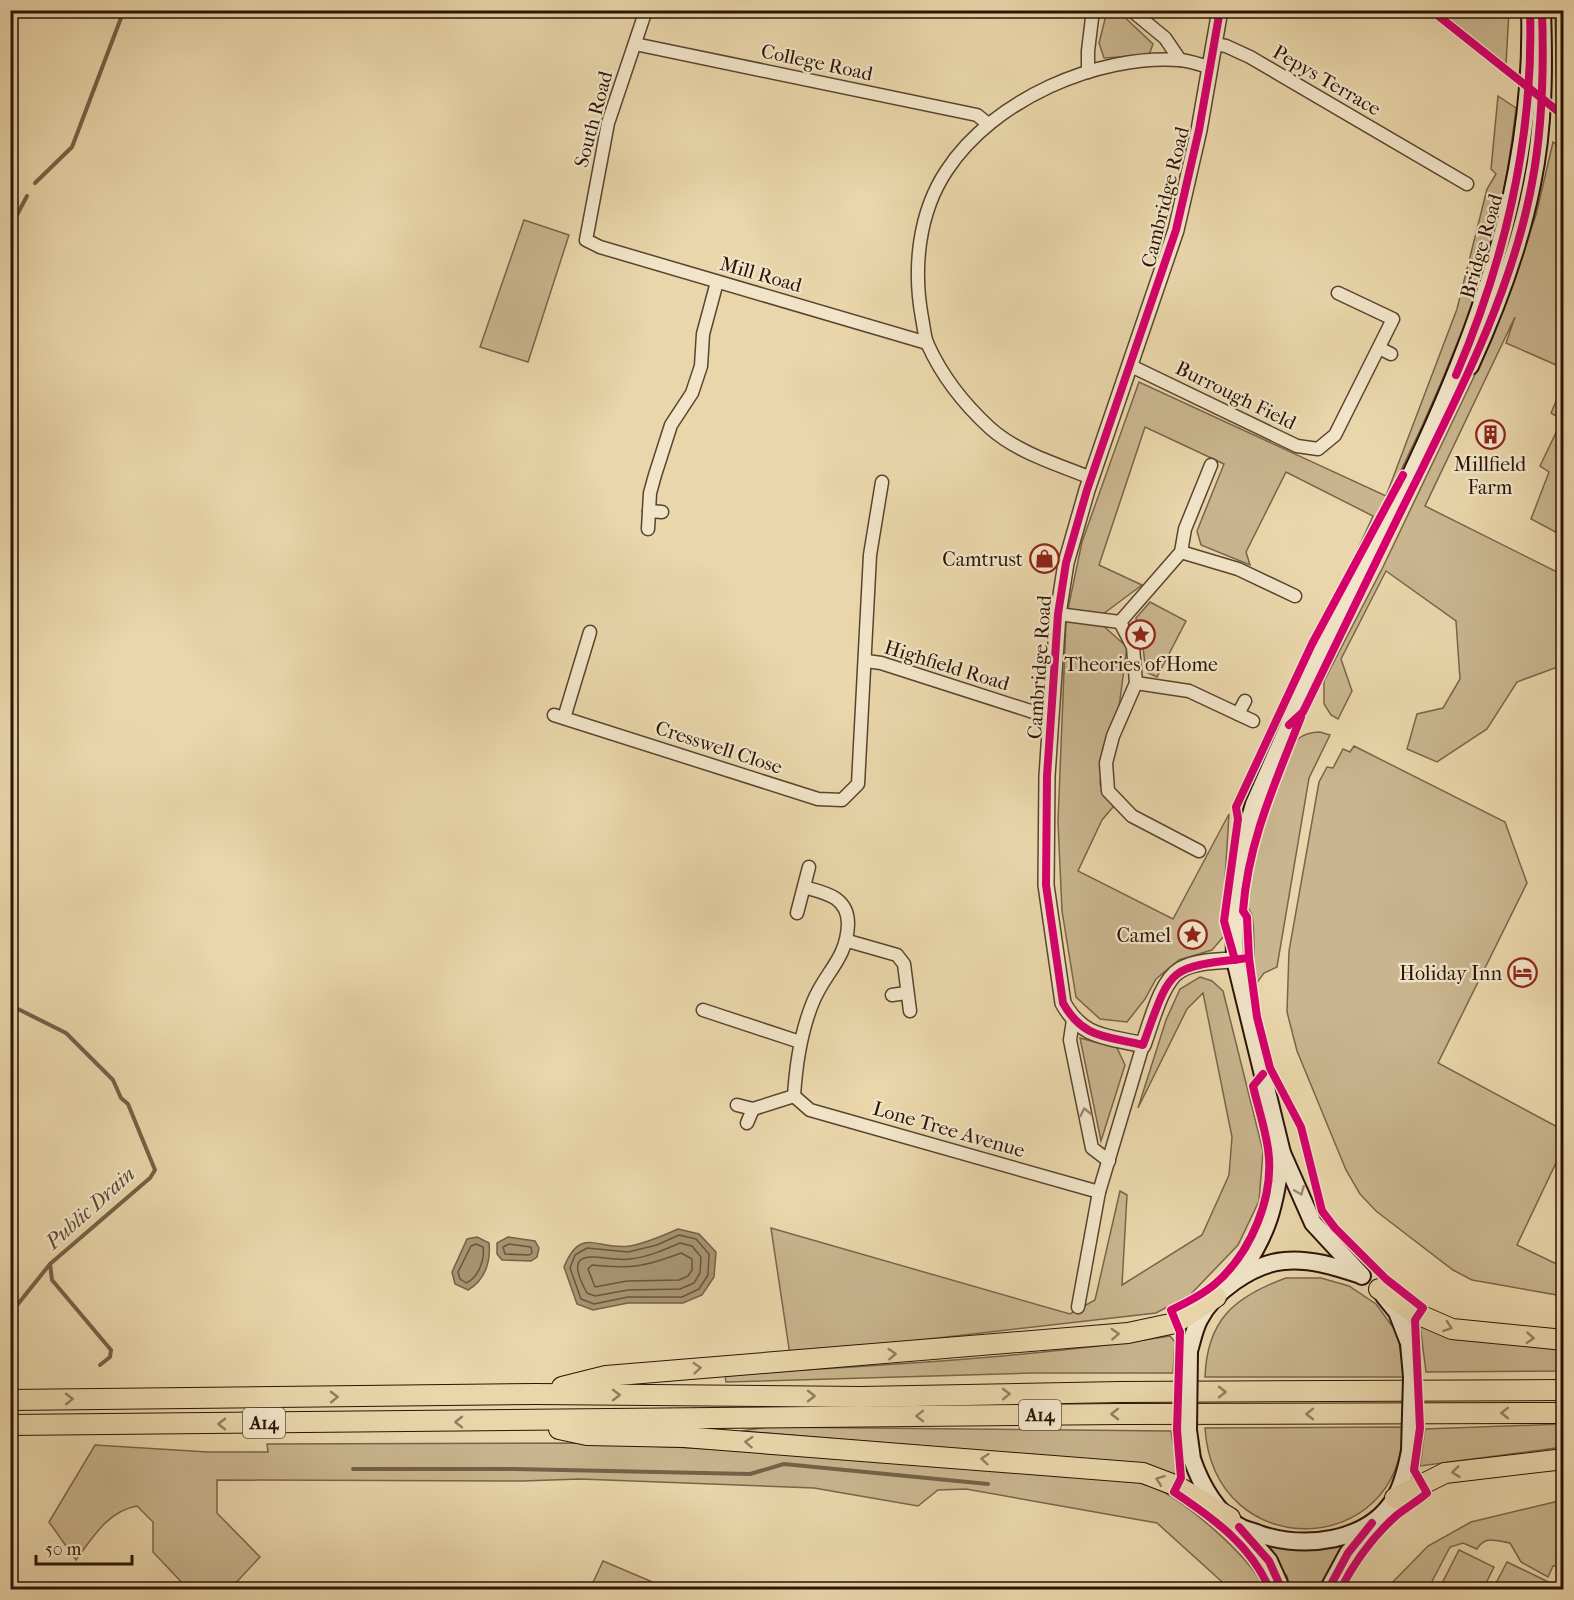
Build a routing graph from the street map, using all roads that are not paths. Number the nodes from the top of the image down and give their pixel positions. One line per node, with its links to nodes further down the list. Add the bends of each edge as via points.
1 (646, 10): 7 (street, South Road)
2 (1093, 10): 12 (street)
3 (1131, 10): 9 (street, via 1165,38)
4 (1220, 10): 8 (street, Cambridge Road)
5 (1530, 10): 10 (main road, Bridge Road)
6 (1542, 10): 10 (main road, Bridge Road)
7 (635, 44): 13 (street, College Road, via 977,115); 15 (street, South Road, via 608,123)
8 (1214, 44): 11 (street, Cambridge Road); 14 (street, Pepys Terrace, via 1260,63 1416,158)
9 (1180, 60): 11 (street); 12 (street, via 1124,64)
10 (1538, 60): 37 (main road, Bridge Road, via 1504,237 1485,297 1457,371 1293,707); 37 (main road, Bridge Road, via 1539,142 1521,227 1484,336 1303,712)
11 (1210, 67): 21 (street, Cambridge Road, via 1176,230)
12 (1088, 72): 13 (street, via 1053,84)
13 (988, 124): 18 (street, via 947,169 928,207 918,270)
14 (1467, 184)
15 (586, 240): 16 (street, Mill Road)
16 (717, 282): 18 (street, Mill Road); 25 (street, via 703,334 701,366 692,393 670,425 650,493 656,511)
17 (1338, 293): 19 (street, Burrough Field, via 1393,319)
18 (927, 343): 23 (street, via 951,385 990,428 1039,457)
19 (1379, 348): 20 (street); 21 (street, Burrough Field, via 1335,435 1318,449 1296,446)
20 (1391, 354)
21 (1129, 365): 23 (street, Cambridge Road)
22 (1211, 465): 26 (street, via 1185,529)
23 (1091, 478): 28 (street, Cambridge Road, via 1066,563)
24 (882, 482): 31 (street, Highfield Road, via 870,555)
25 (648, 529)
26 (1181, 552): 27 (street, via 1238,570); 29 (street)
27 (1294, 597)
28 (1058, 614): 29 (street); 35 (street, Cambridge Road)
29 (1120, 622): 32 (street, via 1133,647)
30 (590, 632): 38 (street, Cresswell Close, via 559,716 818,799 842,800)
31 (866, 661): 35 (street, Highfield Road); 38 (street, Highfield Road)
32 (1136, 682): 34 (street, via 1189,692); 39 (street, via 1106,763 1108,791 1132,816 1174,832)
33 (1245, 702): 34 (street)
34 (1238, 714): 36 (street)
35 (1052, 718): 49 (street, Cambridge Road, via 1046,885 1063,1003)
36 (1253, 721)
37 (1289, 725): 44 (main road, Bridge Road, via 1254,804 1241,850 1234,900)
38 (858, 784)
39 (1199, 851)
40 (809, 867): 41 (street)
41 (804, 887): 42 (street); 43 (street, via 840,893 848,913)
42 (797, 913)
43 (848, 941): 45 (street, via 897,955 904,964); 50 (street, via 814,1000)
44 (1235, 960): 51 (street, via 1179,970 1169,980); 56 (main road, Bridge Road)
45 (906, 993): 46 (street); 48 (street)
46 (892, 995)
47 (703, 1010): 50 (street)
48 (910, 1011)
49 (1073, 1020): 51 (street, via 1088,1031); 57 (street, Cambridge Road, one-way to 49, via 1092,1148 1070,1040)
50 (800, 1042): 52 (street)
51 (1143, 1044): 57 (street)
52 (794, 1096): 54 (street); 58 (street, Lone Tree Avenue, via 810,1110)
53 (737, 1105): 54 (street)
54 (753, 1110): 55 (street)
55 (747, 1124)
56 (1282, 1153): 59 (main road, Bridge Road, one-way to 59, via 1313,1222); 60 (main road, Bridge Road, via 1277,1194 1265,1234)
57 (1109, 1161): 58 (street)
58 (1099, 1192): 63 (street)
59 (1362, 1276): 60 (main road, via 1310,1262 1283,1261); 61 (main road)
60 (1233, 1283): 62 (main road)
61 (1379, 1289): 64 (highway, one-way to 64, via 1415,1313 1452,1329); 72 (main road, bridge, via 1397,1312 1409,1343 1412,1377 1410,1451)
62 (1216, 1297): 66 (highway, A14, one-way to 62, via 606,1376 1128,1333 1169,1325); 73 (main road, bridge, via 1199,1320 1189,1351 1188,1430 1200,1482)
63 (1078, 1307)
64 (1563, 1340)
65 (1563, 1390): 66 (highway, A14, one-way to 65, via 861,1397)
66 (537, 1394): 67 (highway, A14, one-way to 66)
67 (10, 1400)
68 (1563, 1413): 69 (highway, A14, one-way to 69)
69 (517, 1421): 70 (highway, A14, one-way to 70); 73 (highway, one-way to 69, via 1177,1486 1143,1473 684,1437 587,1435)
70 (10, 1425)
71 (1563, 1459): 72 (highway, one-way to 72, via 1445,1473)
72 (1395, 1498): 74 (main road)
73 (1234, 1522): 74 (main road, via 1272,1538 1302,1542 1335,1538); 75 (main road, via 1269,1561)
74 (1372, 1523): 76 (main road, via 1348,1553)
75 (1282, 1590)
76 (1328, 1590)

